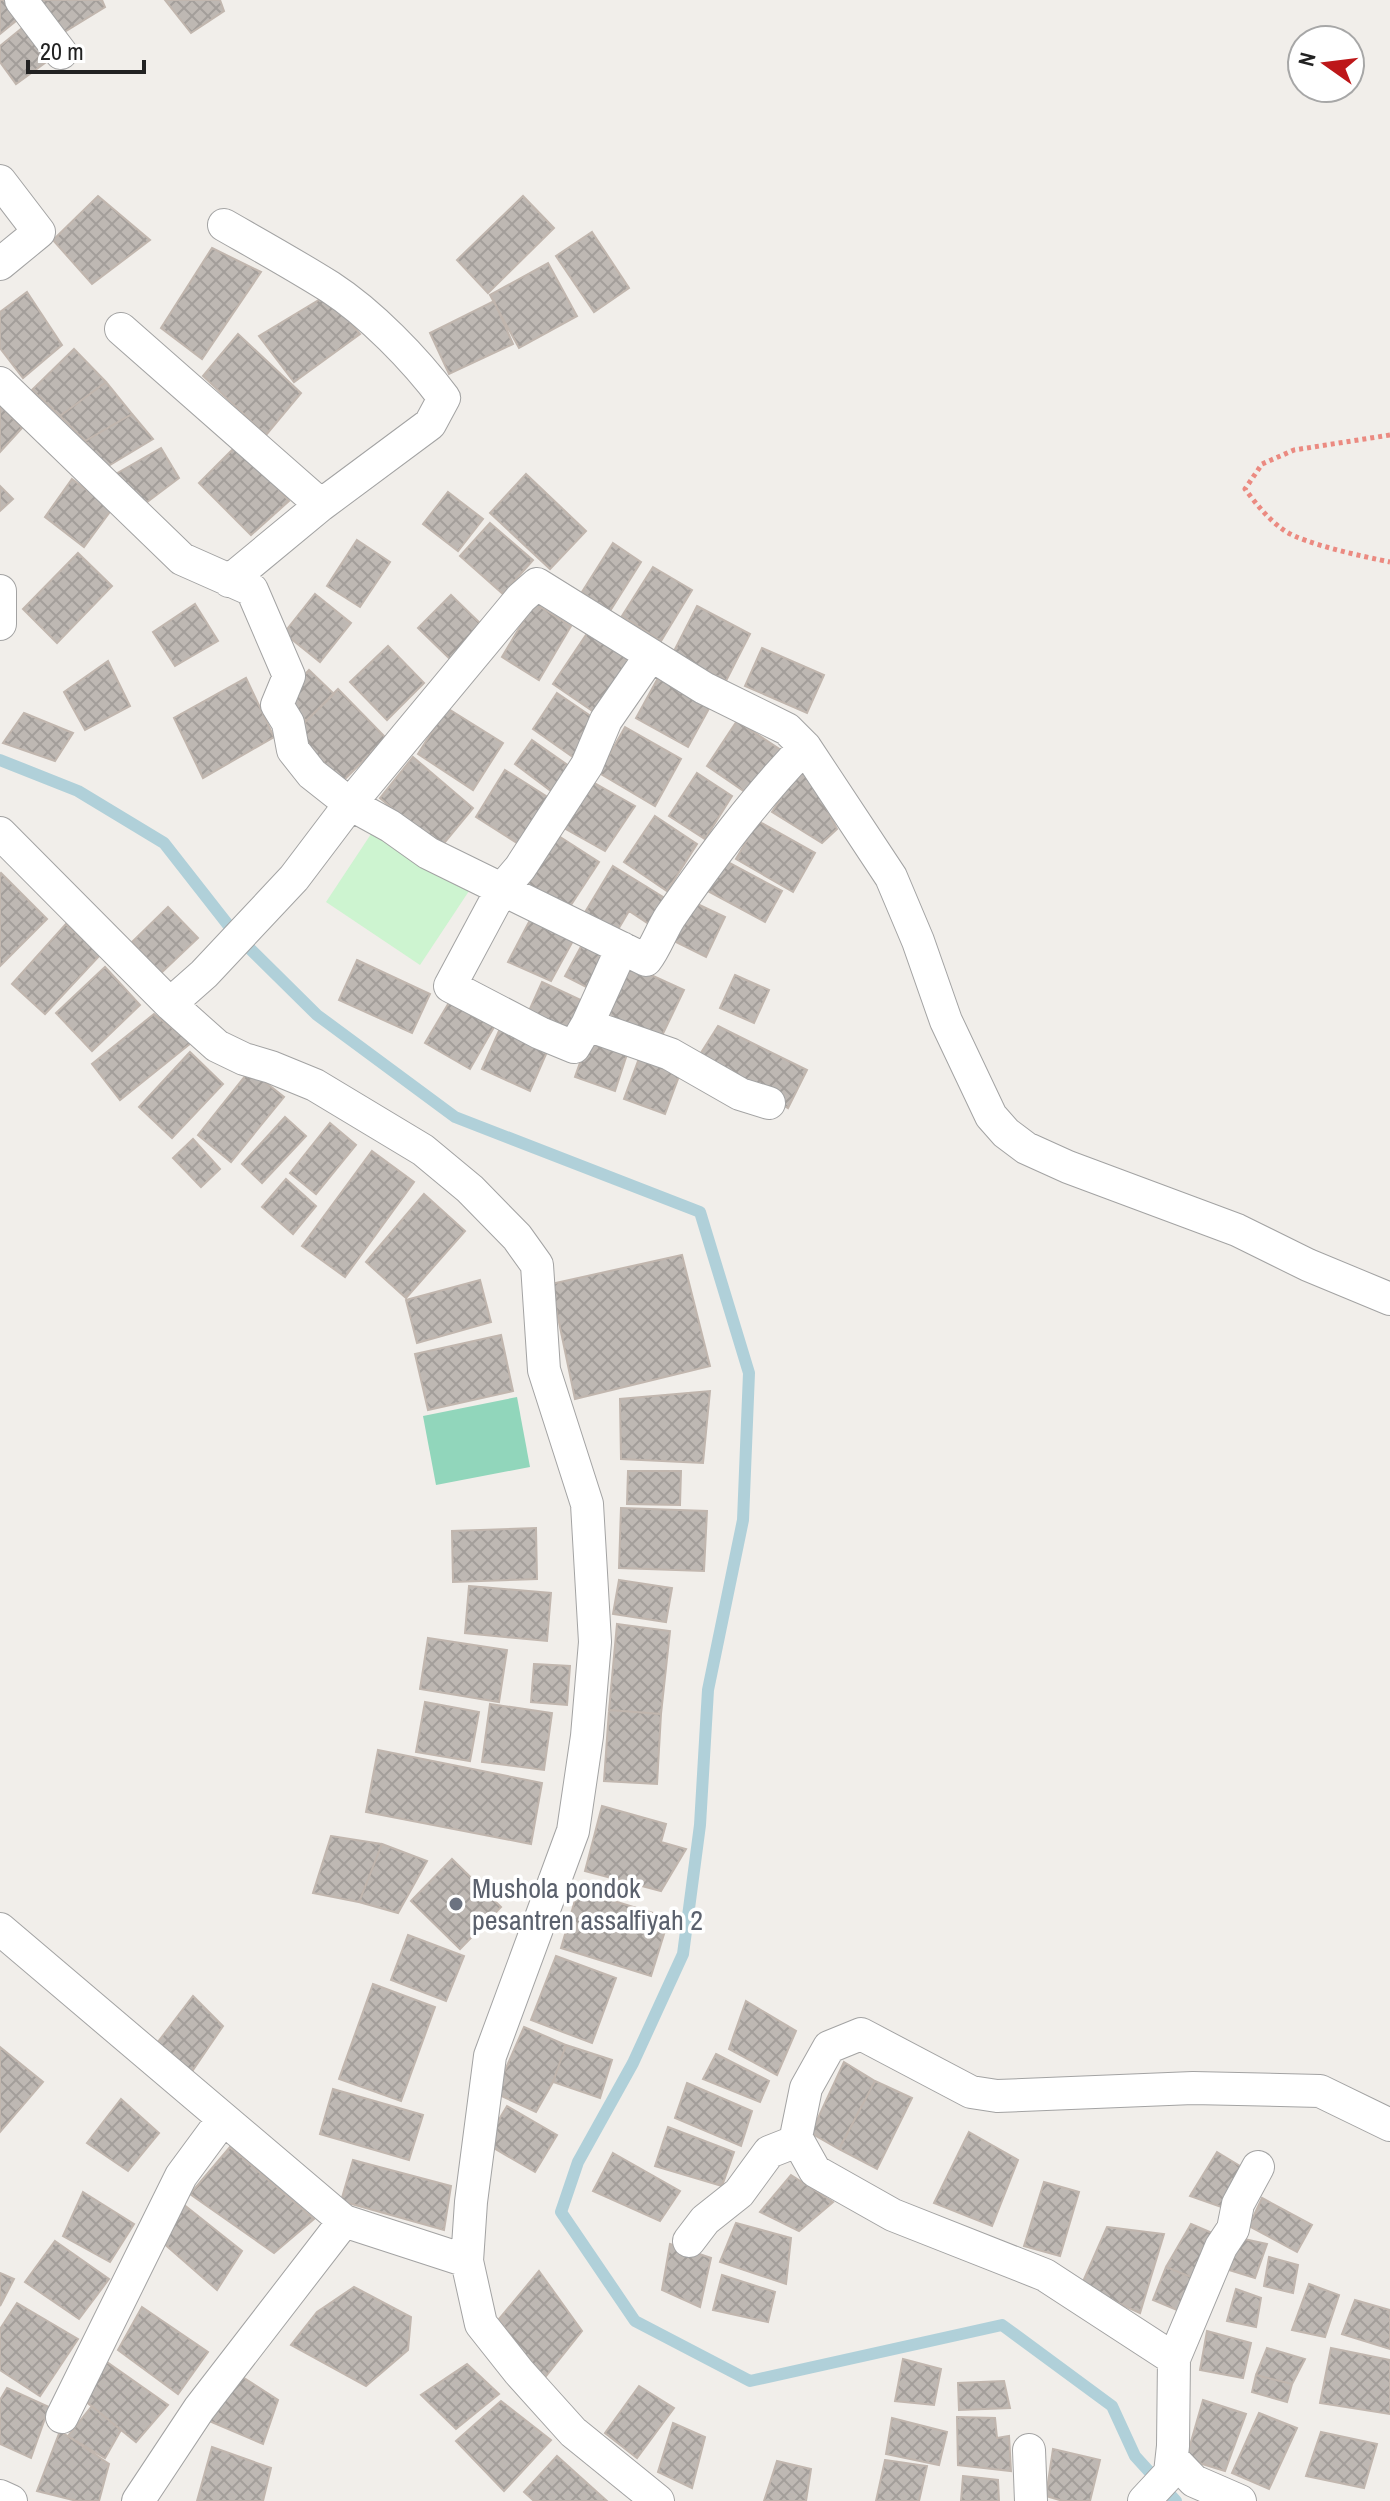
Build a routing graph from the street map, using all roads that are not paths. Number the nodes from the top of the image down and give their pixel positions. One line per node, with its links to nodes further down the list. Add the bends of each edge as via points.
1 (21, 0): 2 (street)
2 (61, 53)
3 (0, 181): 5 (street, via 39,232)
4 (224, 225): 8 (street, via 332,288 400,346 444,398 430,424)
5 (0, 264)
6 (121, 329): 8 (street)
7 (0, 383): 9 (street, via 182,559)
8 (321, 505): 9 (street)
9 (229, 581): 14 (street, via 252,590 289,676 277,705 288,723 293,750 312,774)
10 (0, 591): 11 (street)
11 (0, 624)
12 (651, 655): 13 (street, via 787,729); 14 (street, via 537,584); 16 (street, via 606,720 587,765)
13 (805, 747): 17 (street, via 770,783 669,920 646,960); 21 (street, via 891,877 946,1021 991,1116 1006,1133 1068,1167 1237,1230)
14 (350, 804): 16 (street, via 428,853); 18 (street, via 294,878)
15 (0, 833): 18 (street)
16 (502, 889): 17 (street); 19 (street, via 450,986 574,1047)
17 (622, 948): 19 (street)
18 (170, 1004): 29 (street, via 217,1046 315,1085 423,1150 470,1189 537,1265 544,1370 587,1504 595,1642 573,1831 490,2056)
19 (587, 1025): 20 (street, via 670,1054 740,1094)
20 (769, 1103)
21 (1390, 1299)
22 (0, 1929): 23 (street)
23 (223, 2119): 27 (street); 31 (street, via 181,2176)
24 (1390, 2125): 25 (street, via 1320,2091 1193,2088 997,2096 971,2092 861,2034 829,2047 806,2088)
25 (797, 2141): 28 (street, via 769,2152 739,2193 705,2220); 30 (street, via 815,2171 893,2215 1045,2275)
26 (1258, 2167): 30 (street)
27 (344, 2221): 29 (street); 36 (street, via 199,2409)
28 (689, 2241)
29 (467, 2261): 37 (street, via 481,2324 519,2372 573,2432)
30 (1174, 2359): 33 (street)
31 (62, 2417)
32 (1029, 2450): 38 (street)
33 (1171, 2466): 39 (street); 40 (street)
34 (0, 2496): 35 (street)
35 (11, 2501)
36 (138, 2501)
37 (658, 2501)
38 (1031, 2501)
39 (1144, 2501)
40 (1240, 2501)

